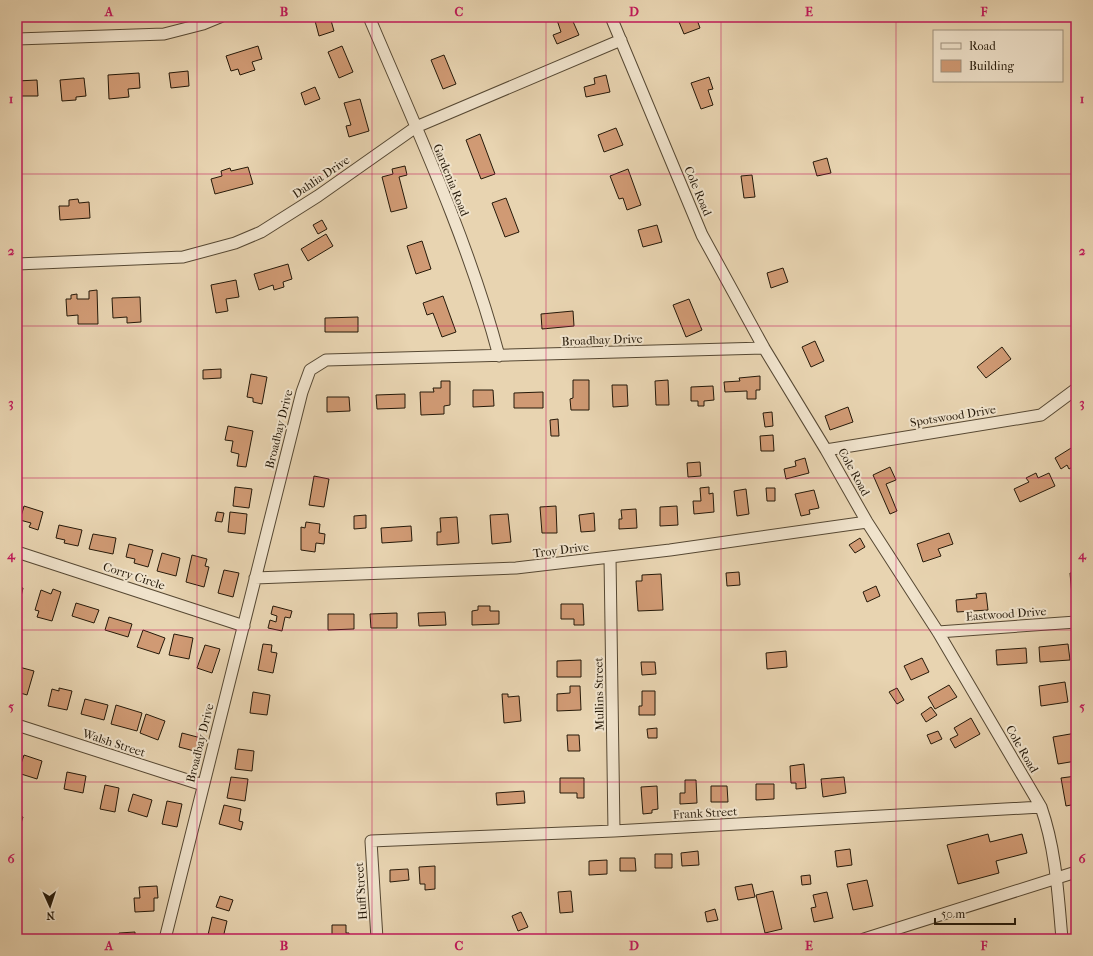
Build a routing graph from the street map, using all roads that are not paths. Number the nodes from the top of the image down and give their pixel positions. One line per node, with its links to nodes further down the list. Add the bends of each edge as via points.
1 (220, 17): 4 (street, via 164,34)
2 (369, 17): 6 (street, Gardenia Road)
3 (611, 17): 5 (street, Cole Road)
4 (17, 39)
5 (621, 40): 6 (street, Dahlia Drive); 8 (street, Cole Road, via 702,235)
6 (416, 127): 7 (street, Dahlia Drive, via 318,196 261,232 235,243 182,256); 9 (street, Gardenia Road, via 485,304)
7 (17, 264)
8 (764, 348): 9 (street, Broadbay Drive); 11 (street, Cole Road)
9 (499, 356): 15 (street, Broadbay Drive, via 326,360 310,370 302,392)
10 (1076, 389): 11 (street, Spotswood Drive, via 1041,415)
11 (826, 450): 12 (street, Cole Road)
12 (867, 522): 14 (street, Troy Drive); 18 (street, Cole Road)
13 (17, 552): 17 (street, Corry Circle)
14 (610, 557): 15 (street, Troy Drive, via 516,568); 22 (street, Mullins Street)
15 (255, 578): 17 (street, Broadbay Drive)
16 (1076, 622): 18 (street, Eastwood Drive)
17 (244, 626): 20 (street, Broadbay Drive)
18 (938, 632): 21 (street, Cole Road)
19 (17, 725): 20 (street, Walsh Street)
20 (203, 785): 26 (street, Broadbay Drive)
21 (1041, 807): 22 (street, Frank Street); 25 (street, Cole Road, via 1049,831)
22 (614, 831): 23 (street, Frank Street)
23 (371, 841): 27 (street, Huff Street)
24 (1076, 872): 25 (street)
25 (1056, 878): 28 (street); 29 (street, Cole Road)
26 (166, 939)
27 (377, 939)
28 (864, 939)
29 (1062, 939)

